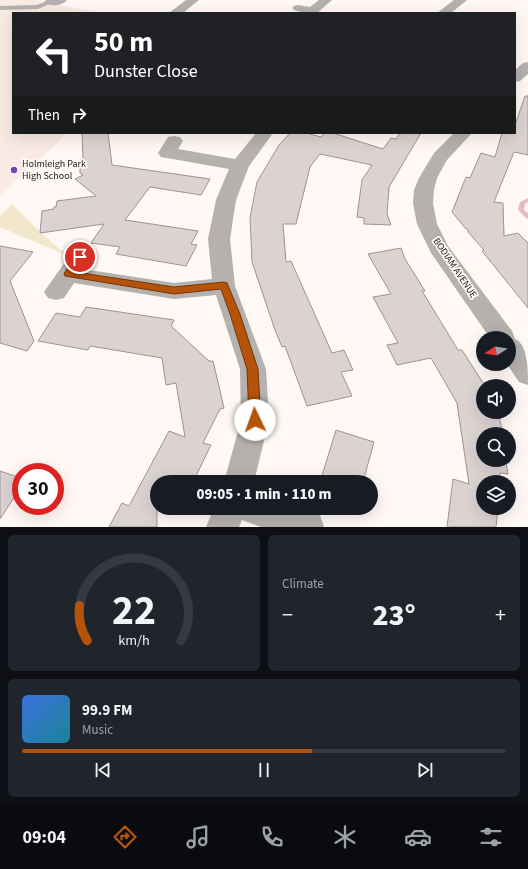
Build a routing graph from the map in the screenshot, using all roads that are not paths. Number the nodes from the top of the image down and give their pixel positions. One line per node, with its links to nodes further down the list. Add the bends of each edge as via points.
1 (193, 0): 7 (street)
2 (326, 0): 6 (street, via 312,11)
3 (461, 0): 8 (street)
4 (55, 1): 5 (lane, via 38,7)
5 (0, 8)
6 (298, 8)
7 (176, 12)
8 (444, 12)
9 (528, 66): 10 (street)
10 (516, 77)
11 (264, 134): 14 (street)
12 (463, 134): 17 (street, BODIAM AVENUE, via 440,157 424,190 423,203 427,224 439,248)
13 (174, 141): 14 (street, via 167,153)
14 (240, 165): 16 (street, via 226,200 219,239)
15 (68, 274): 16 (street, via 174,291)
16 (224, 286): 20 (street, via 253,369 255,420)
17 (498, 331)
18 (516, 357): 19 (street)
19 (528, 374)
20 (241, 475)
21 (228, 515): 23 (street)
22 (272, 515): 24 (street)
23 (222, 527)
24 (308, 527)

